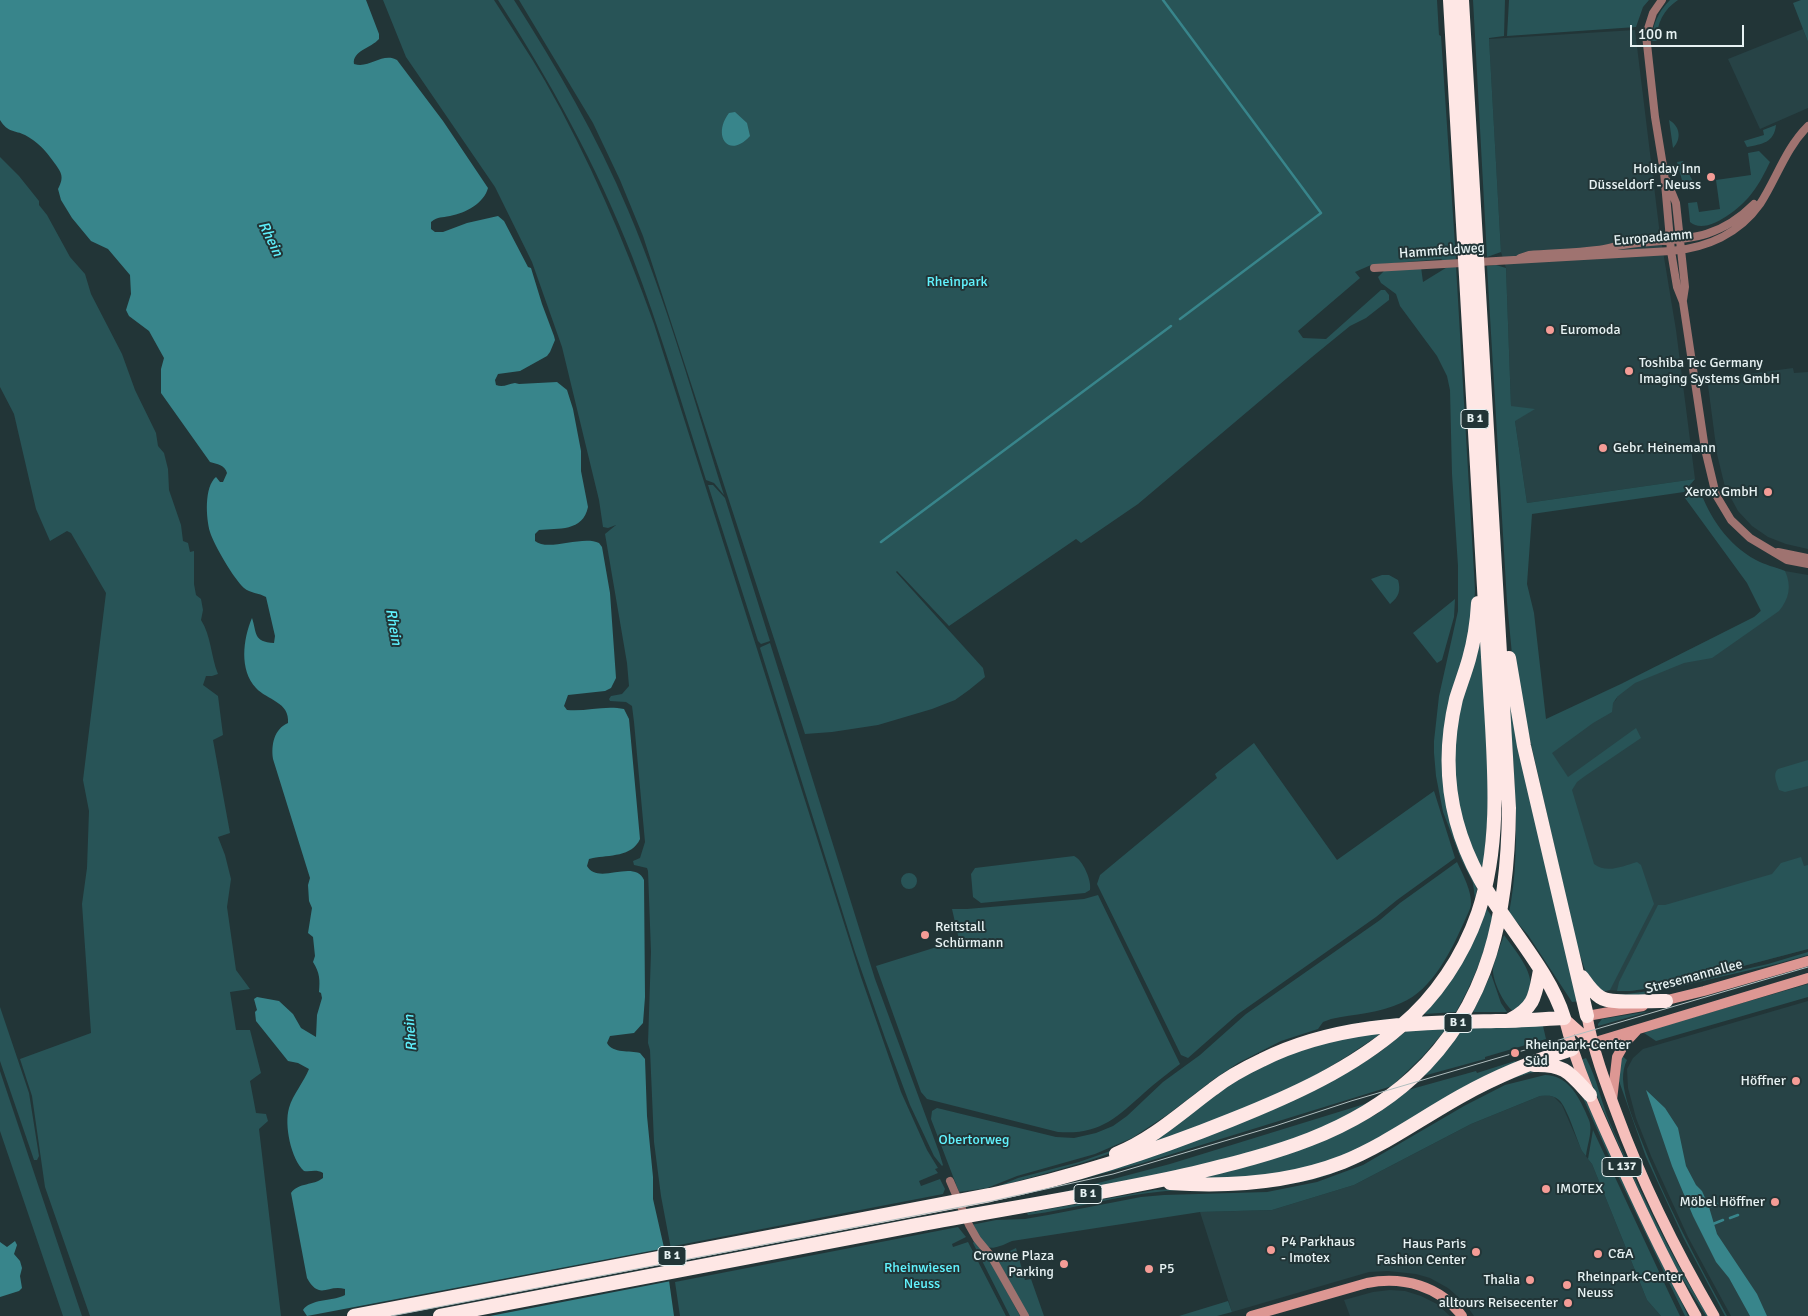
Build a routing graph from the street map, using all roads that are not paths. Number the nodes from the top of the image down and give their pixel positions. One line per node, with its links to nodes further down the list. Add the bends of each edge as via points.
1 (1450, 0): 11 (highway, B 1)
2 (1462, 0): 11 (highway, B 1)
3 (1662, 0): 5 (street, via 1653,13 1646,35)
4 (1808, 126): 6 (street, Europadamm, via 1790,146)
5 (1664, 172): 7 (street, via 1676,203); 8 (street)
6 (1768, 187): 7 (street, Europadamm, via 1746,211 1727,225 1705,235); 9 (street, Europadamm, via 1760,203 1735,229 1708,244)
7 (1680, 240): 8 (street, Europadamm); 9 (street)
8 (1670, 241): 10 (street); 12 (street, Europadamm, via 1529,254)
9 (1681, 250): 10 (street, Europadamm); 15 (street, via 1685,287)
10 (1671, 251): 12 (street, Europadamm); 15 (street)
11 (1471, 255): 14 (highway, B 1)
12 (1513, 259): 13 (street, Hammfeldweg)
13 (1374, 268)
14 (1472, 269): 19 (highway, B 1); 20 (highway, B 1)
15 (1683, 302): 16 (street, via 1705,449 1716,495 1739,530)
16 (1773, 551): 17 (street); 18 (street, via 1787,560)
17 (1808, 558)
18 (1808, 564)
19 (1483, 569): 22 (highway, via 1478,579 1474,637 1451,722 1450,788 1468,856 1492,900); 38 (highway, B 1, via 1494,802 1488,871 1472,929 1444,979 1407,1021 1361,1056 1323,1078 1229,1121 1140,1154)
20 (1497, 584): 23 (highway, via 1504,598 1510,670 1524,746); 37 (highway, B 1, via 1509,808 1504,896 1485,970 1456,1027 1415,1076 1386,1100 1338,1128 1305,1143 1242,1162)
21 (1808, 961): 25 (main road, Stresemannallee)
22 (1540, 970): 27 (highway); 28 (highway, via 1530,1006)
23 (1578, 970): 25 (highway, via 1592,991 1601,998); 26 (highway)
24 (1808, 978): 29 (main road)
25 (1666, 1001): 26 (main road, Stresemannallee)
26 (1587, 1016): 27 (main road, Stresemannallee); 30 (main road); 31 (main road, L 137)
27 (1564, 1018): 28 (highway); 30 (main road); 32 (main road, L 137)
28 (1507, 1021): 38 (highway, via 1387,1026 1343,1032 1303,1043 1240,1071 1141,1142)
29 (1638, 1029): 31 (main road); 35 (main road, via 1617,1057)
30 (1577, 1030): 31 (main road); 32 (main road)
31 (1592, 1043): 32 (main road); 35 (main road, L 137)
32 (1571, 1045): 33 (highway); 34 (main road, L 137)
33 (1524, 1066): 34 (highway, via 1547,1064 1559,1067); 37 (highway, via 1464,1094 1371,1149 1319,1170 1293,1177 1242,1183)
34 (1590, 1095): 44 (main road, L 137, via 1649,1226)
35 (1612, 1101): 45 (main road, L 137, via 1662,1221)
36 (950, 1181): 41 (street, via 969,1225)
37 (1154, 1182): 40 (highway, B 1)
38 (1034, 1186): 39 (highway, B 1)
39 (354, 1316)
40 (440, 1316)
41 (1025, 1316)
42 (1251, 1316): 43 (main road, via 1386,1280 1409,1282 1430,1289 1451,1303)
43 (1462, 1316)
44 (1696, 1316)
45 (1714, 1316)

